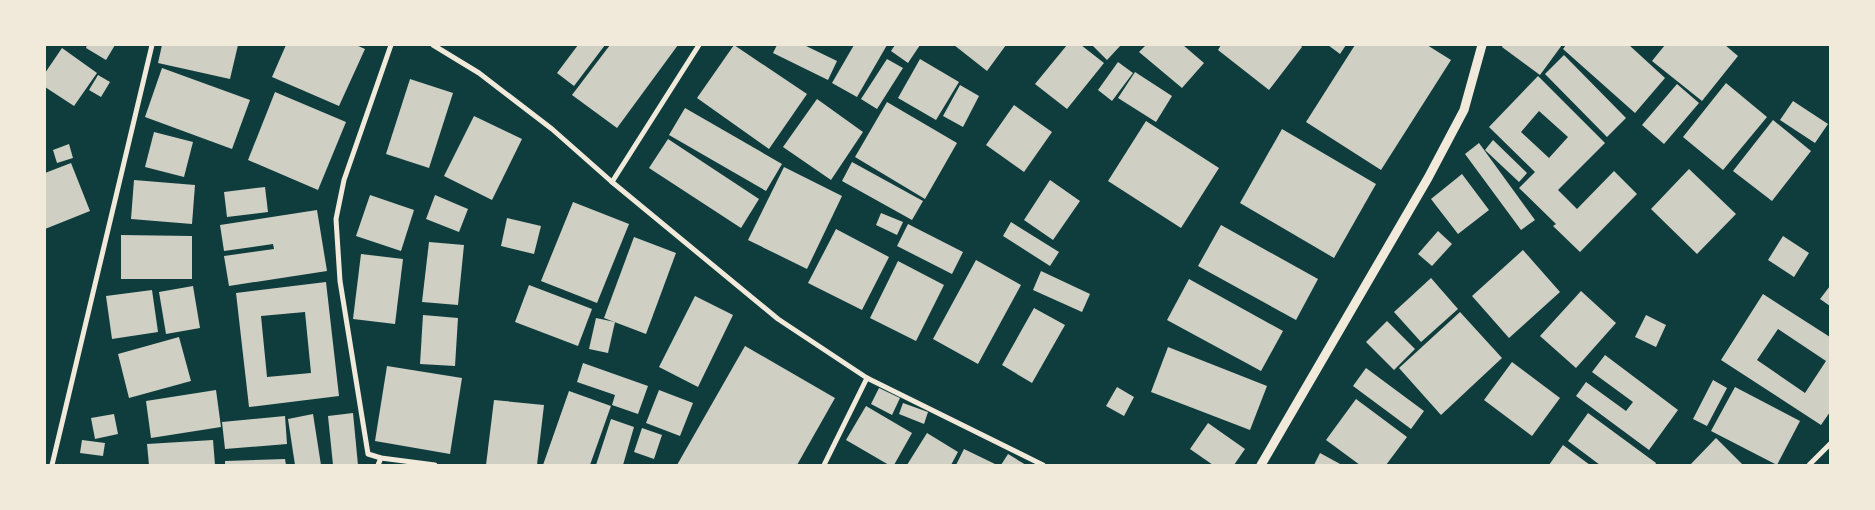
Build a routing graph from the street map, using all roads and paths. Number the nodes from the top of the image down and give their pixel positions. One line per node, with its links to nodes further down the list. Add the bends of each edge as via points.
1 (152, 45): 10 (street)
2 (391, 45): 9 (street, via 344,180 336,219 340,281 368,454)
3 (433, 45): 6 (street, via 479,73 552,129)
4 (699, 45): 6 (street)
5 (1482, 45): 15 (street, via 1464,110 1428,178)
6 (612, 182): 7 (street, via 778,319)
7 (868, 378): 13 (street); 14 (street)
8 (1830, 444): 16 (street)
9 (381, 458): 11 (street); 12 (street)
10 (52, 465)
11 (378, 465)
12 (434, 465)
13 (824, 465)
14 (1043, 465)
15 (1260, 465)
16 (1809, 465)

